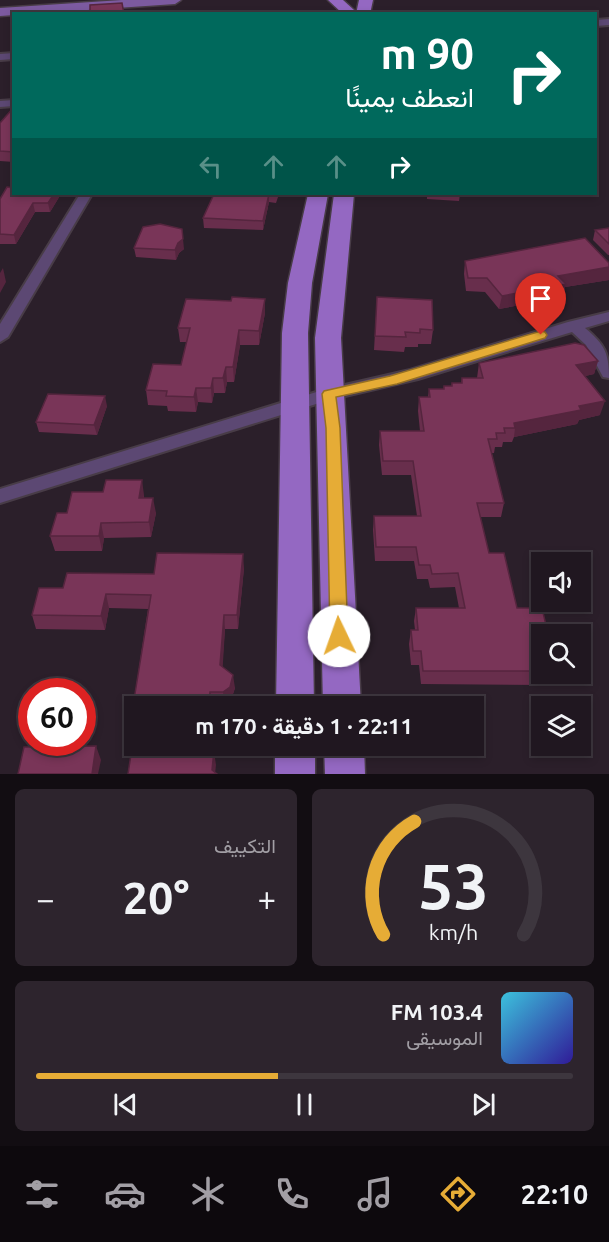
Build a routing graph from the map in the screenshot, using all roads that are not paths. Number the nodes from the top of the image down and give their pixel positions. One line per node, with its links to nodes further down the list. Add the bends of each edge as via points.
1 (72, 0): 4 (main road)
2 (175, 0): 6 (main road)
3 (335, 0): 5 (main road)
4 (0, 5)
5 (347, 8)
6 (0, 12)
7 (85, 195): 12 (street)
8 (318, 195): 15 (main road, via 300,283)
9 (344, 195): 14 (main road, via 328,338)
10 (609, 316): 11 (street)
11 (573, 325): 13 (street, via 596,348); 14 (street, via 402,378)
12 (0, 336)
13 (609, 373)
14 (329, 394): 15 (street); 18 (main road, via 334,439)
15 (294, 406): 16 (street); 17 (main road)
16 (0, 496)
17 (295, 696)
18 (342, 696)
19 (295, 756): 21 (main road)
20 (344, 756): 22 (main road)
21 (295, 774)
22 (345, 774)

